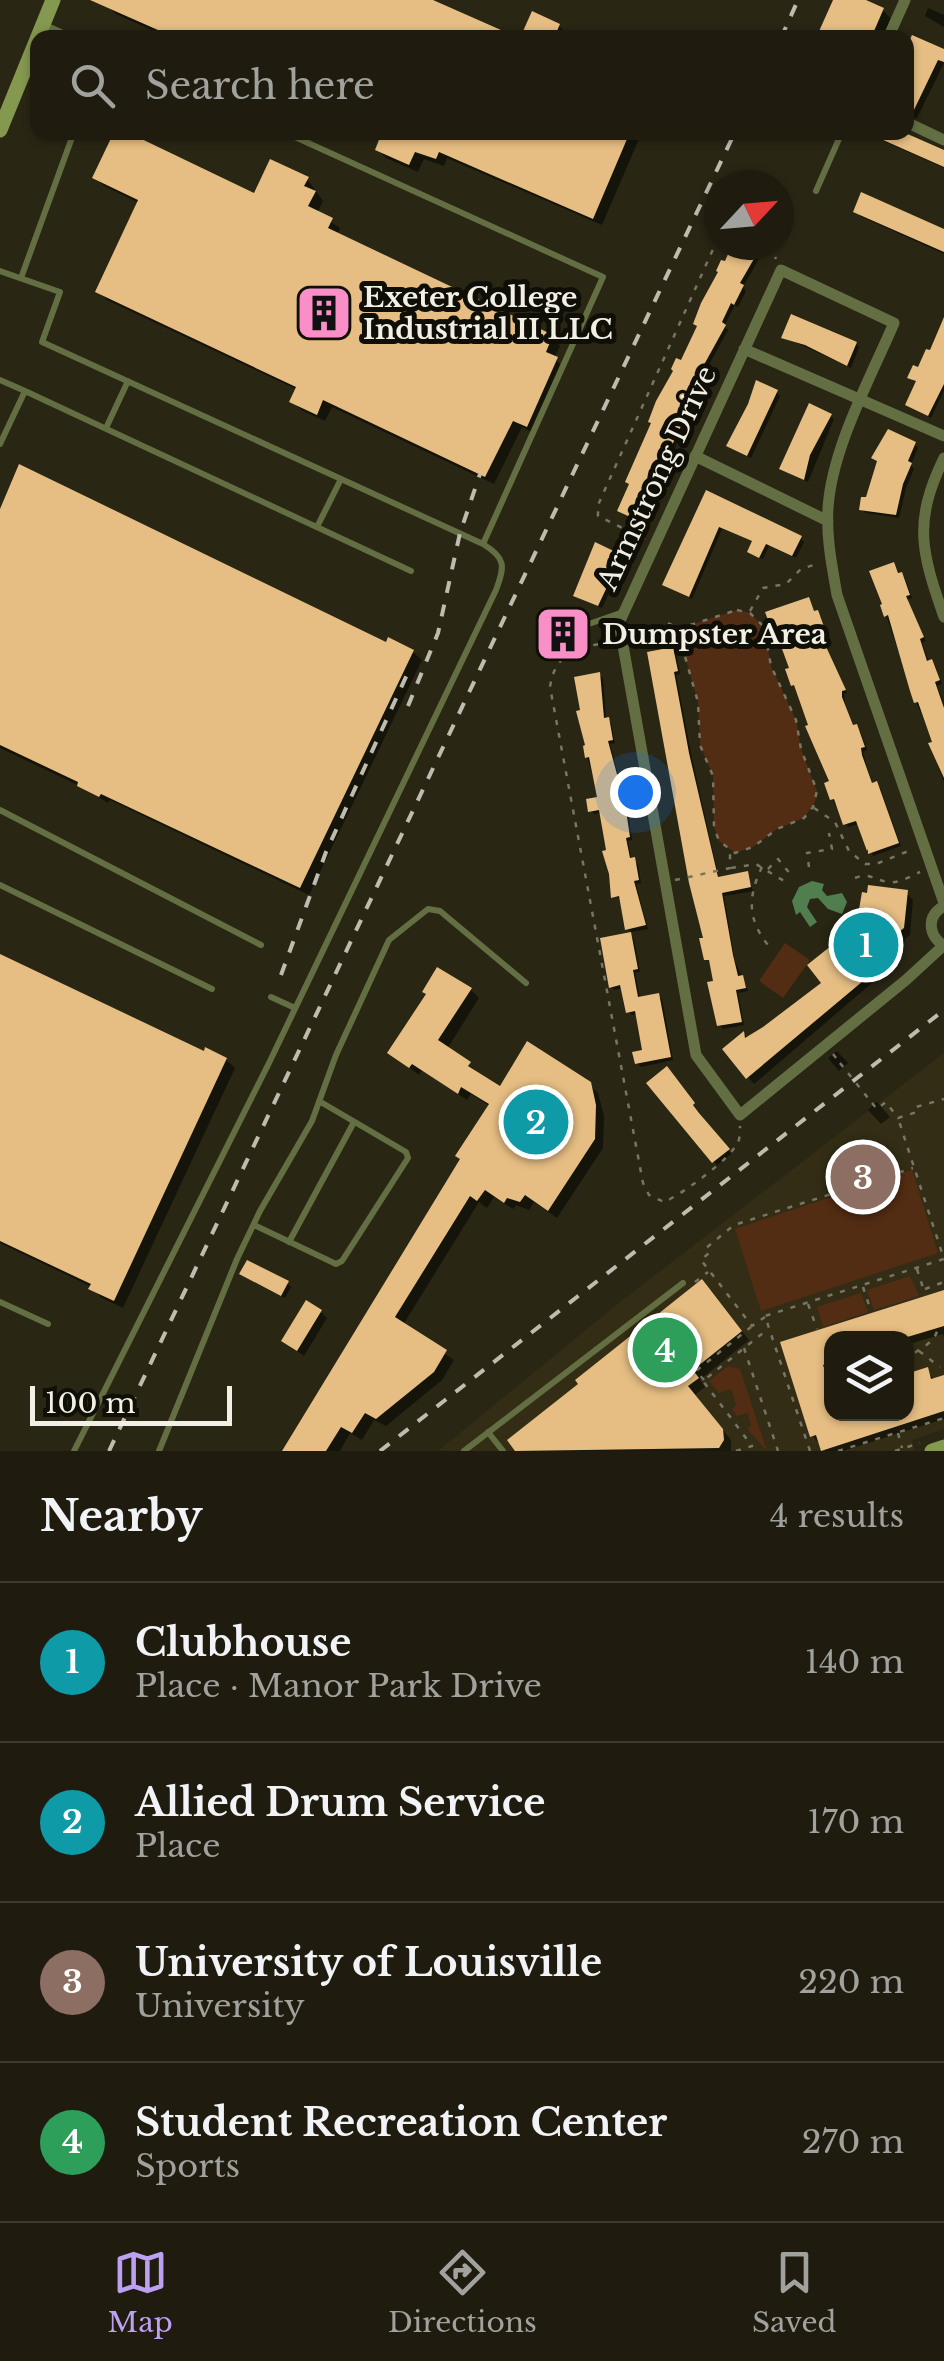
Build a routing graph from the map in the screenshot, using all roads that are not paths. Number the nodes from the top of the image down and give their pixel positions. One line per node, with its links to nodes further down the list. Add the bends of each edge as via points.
1 (52, 0): 3 (main road)
2 (904, 0): 6 (street)
3 (42, 24): 4 (main road); 5 (lane)
4 (40, 30)
5 (56, 30)
6 (891, 30)
7 (30, 54): 9 (main road)
8 (914, 126): 13 (street)
9 (0, 130)
10 (71, 140): 16 (lane)
11 (301, 140): 30 (lane, via 603,278)
12 (838, 140): 14 (lane)
13 (944, 140)
14 (816, 191)
15 (0, 271): 16 (lane)
16 (20, 278): 19 (lane, via 60,292 42,342)
17 (744, 349): 21 (street); 21 (street, Armstrong Drive, via 781,270 894,323); 25 (street, Armstrong Drive)
18 (0, 380): 20 (lane)
19 (128, 381): 22 (lane); 27 (lane)
20 (26, 391): 22 (lane); 24 (lane)
21 (861, 400): 23 (street); 28 (street, via 833,474)
22 (106, 428): 29 (lane)
23 (944, 436)
24 (0, 444)
25 (695, 456): 28 (street); 32 (street, Armstrong Drive)
26 (944, 458): 33 (street, via 923,513 923,546)
27 (342, 479): 29 (lane); 30 (lane)
28 (828, 521): 37 (street, via 837,594)
29 (317, 528): 31 (lane)
30 (483, 544): 43 (lane, via 497,552 502,567 496,590)
31 (411, 571)
32 (624, 611): 34 (lane); 39 (street, Armstrong Drive, via 618,622 696,1056 740,1114)
33 (944, 616)
34 (570, 631)
35 (0, 810): 38 (lane)
36 (0, 885): 41 (lane)
37 (944, 905): 39 (street, via 930,925)
38 (261, 945)
39 (943, 946)
40 (526, 983): 44 (lane, via 440,911 428,910 390,940)
41 (212, 990)
42 (271, 997): 43 (lane)
43 (295, 1008): 53 (lane)
44 (318, 1102): 45 (lane); 46 (lane)
45 (354, 1122): 47 (lane); 47 (lane, via 408,1158 342,1260 336,1264)
46 (254, 1226): 47 (lane); 54 (lane)
47 (289, 1242)
48 (686, 1285): 51 (lane)
49 (0, 1302): 50 (lane)
50 (48, 1324)
51 (488, 1432): 55 (lane); 56 (lane)
52 (944, 1447): 57 (main road)
53 (74, 1451)
54 (159, 1451)
55 (464, 1451)
56 (502, 1451)
57 (932, 1451)

